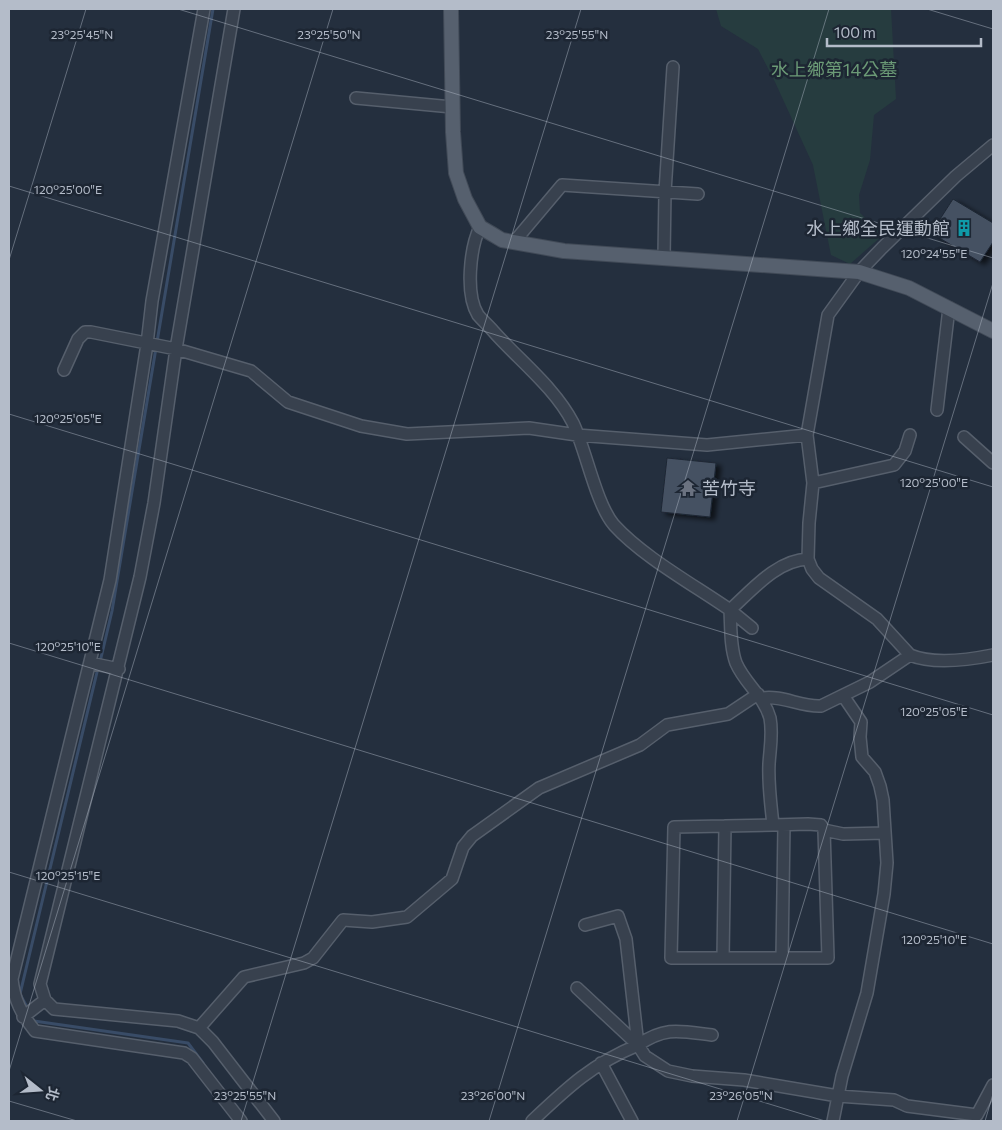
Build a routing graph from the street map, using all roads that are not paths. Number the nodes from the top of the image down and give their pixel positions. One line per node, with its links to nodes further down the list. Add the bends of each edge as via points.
1 (204, 9): 16 (street)
2 (234, 9): 17 (street)
3 (451, 9): 6 (main road)
4 (673, 67): 8 (street)
5 (356, 98): 6 (street)
6 (452, 107): 10 (main road, via 456,173)
7 (993, 145): 13 (street, via 914,215)
8 (665, 192): 9 (street); 11 (street, via 562,185); 12 (street)
9 (698, 194)
10 (480, 227): 11 (main road, via 502,240); 20 (street, via 471,256 472,296 478,314 553,394)
11 (514, 242): 12 (main road, via 564,250)
12 (664, 257): 13 (main road)
13 (859, 272): 14 (main road, via 909,288); 22 (street, via 828,315)
14 (949, 308): 15 (main road); 19 (street)
15 (993, 331)
16 (147, 344): 17 (street); 18 (street, via 85,332 78,339); 31 (street, via 110,580)
17 (176, 349): 20 (street, via 251,370 288,402 361,426 407,434 529,428); 32 (street, via 154,503)
18 (64, 370)
19 (936, 410)
20 (578, 435): 22 (street, via 707,445); 27 (street, via 612,522 624,536)
21 (910, 435): 25 (street, via 905,450 894,465)
22 (807, 436): 25 (street)
23 (964, 437): 24 (street)
24 (993, 463)
25 (813, 483): 26 (street)
26 (808, 559): 27 (street, via 794,559 780,566); 29 (street, via 819,578 877,619)
27 (730, 610): 28 (street); 33 (street, via 736,663)
28 (752, 628)
29 (910, 655): 30 (street, via 927,660); 34 (street)
30 (993, 655)
31 (90, 663): 32 (street); 44 (street, via 12,979 14,996)
32 (119, 669): 43 (street, via 40,984)
33 (760, 696): 34 (street, via 821,706); 35 (street, via 772,737 769,792); 45 (street, via 728,714 667,725 640,745 539,788 472,836 464,847 452,879 407,917 372,922 343,920 308,961 244,977)
34 (844, 696): 38 (street, via 861,722 862,757 878,779)
35 (779, 825): 36 (street); 37 (street, via 808,824 821,826); 41 (street)
36 (725, 826): 40 (street); 40 (street, via 674,827 671,958)
37 (824, 830): 38 (street, via 843,834); 41 (street, via 828,958)
38 (885, 833): 50 (street, via 887,863 874,959)
39 (585, 926): 47 (street, via 618,916 626,939)
40 (723, 958): 41 (street)
41 (782, 958)
42 (577, 988): 47 (street)
43 (46, 1000): 44 (street); 45 (street, via 54,1009 178,1021)
44 (23, 1017): 51 (street, via 35,1031 184,1054 192,1058)
45 (199, 1028): 52 (street)
46 (712, 1034): 47 (street, via 672,1030 651,1036)
47 (638, 1045): 48 (street); 50 (street, via 645,1056 668,1071)
48 (601, 1063): 53 (street, via 581,1075); 54 (street)
49 (993, 1085): 50 (street, via 977,1115 908,1106 894,1100)
50 (838, 1096): 55 (street)
51 (241, 1121)
52 (274, 1121)
53 (532, 1121)
54 (632, 1121)
55 (833, 1121)

